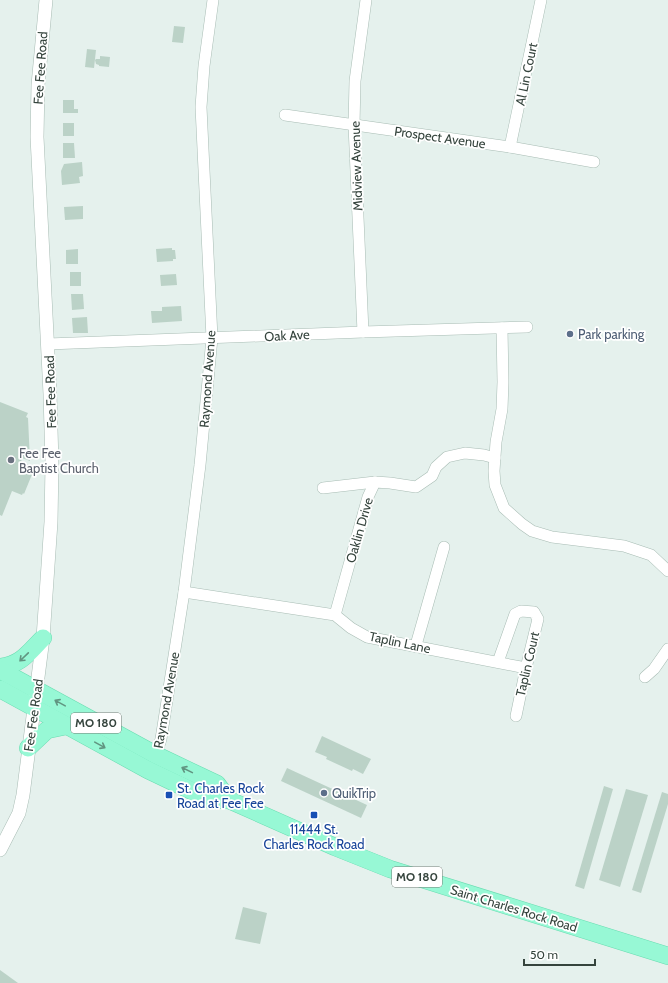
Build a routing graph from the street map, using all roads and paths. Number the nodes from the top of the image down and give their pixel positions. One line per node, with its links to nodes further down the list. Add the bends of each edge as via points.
1 (46, 0): 13 (street, Fee Fee Road, via 38,85 37,137)
2 (213, 0): 12 (street, Raymond Avenue, via 201,107)
3 (366, 0): 6 (street, Midview Avenue, via 355,82)
4 (541, 0): 7 (street, Al Lin Court)
5 (285, 115): 6 (street, Prospect Avenue)
6 (354, 125): 7 (street, Prospect Avenue); 11 (street, Midview Avenue)
7 (510, 147): 8 (street, Prospect Avenue)
8 (594, 162)
9 (527, 327): 10 (street, Oak Ave)
10 (502, 328): 11 (street, Oak Ave); 14 (street, via 502,410)
11 (363, 332): 12 (street, Oak Ave)
12 (212, 338): 13 (street, Oak Ave); 19 (street, Raymond Avenue)
13 (48, 344): 21 (street, Fee Fee Road, via 52,492)
14 (495, 458): 15 (street, Oaklin Drive, via 465,454 448,457 436,467 432,476 416,487); 18 (street, via 495,485 504,508 532,531 552,537 624,546 651,555)
15 (375, 482): 16 (street); 20 (street, Oaklin Drive, via 368,498)
16 (323, 488)
17 (444, 547): 22 (street)
18 (668, 571)
19 (184, 592): 20 (street, Taplin Lane); 34 (street, Raymond Avenue, via 161,739)
20 (335, 616): 22 (street, Taplin Lane, via 367,636)
21 (43, 638): 25 (main road, one-way to 25, via 24,659); 29 (street, Fee Fee Road)
22 (416, 645): 24 (street, Taplin Lane)
23 (668, 649): 27 (street)
24 (498, 662): 26 (street, Taplin Lane); 26 (street, Taplin Court, via 515,614 527,610 534,612 538,619)
25 (0, 668): 29 (main road, Saint Charles Rock Road / MO 180)
26 (526, 668): 31 (street, Taplin Court)
27 (645, 677)
28 (0, 689): 30 (main road, Saint Charles Rock Road / MO 180)
29 (36, 690): 30 (street, Fee Fee Road); 34 (main road, Saint Charles Rock Road / MO 180, one-way to 29)
30 (33, 708): 32 (main road, Saint Charles Rock Road / MO 180); 33 (street, Fee Fee Road)
31 (516, 716)
32 (66, 726): 33 (main road, via 47,730); 35 (main road, Saint Charles Rock Road / MO 180, one-way to 35, via 210,800)
33 (28, 748): 36 (street, Fee Fee Road, via 18,813)
34 (156, 755): 35 (main road, Saint Charles Rock Road / MO 180, one-way to 34, via 217,784)
35 (229, 800): 37 (main road, Saint Charles Rock Road / MO 180, via 390,869)
36 (0, 850)
37 (668, 956)

